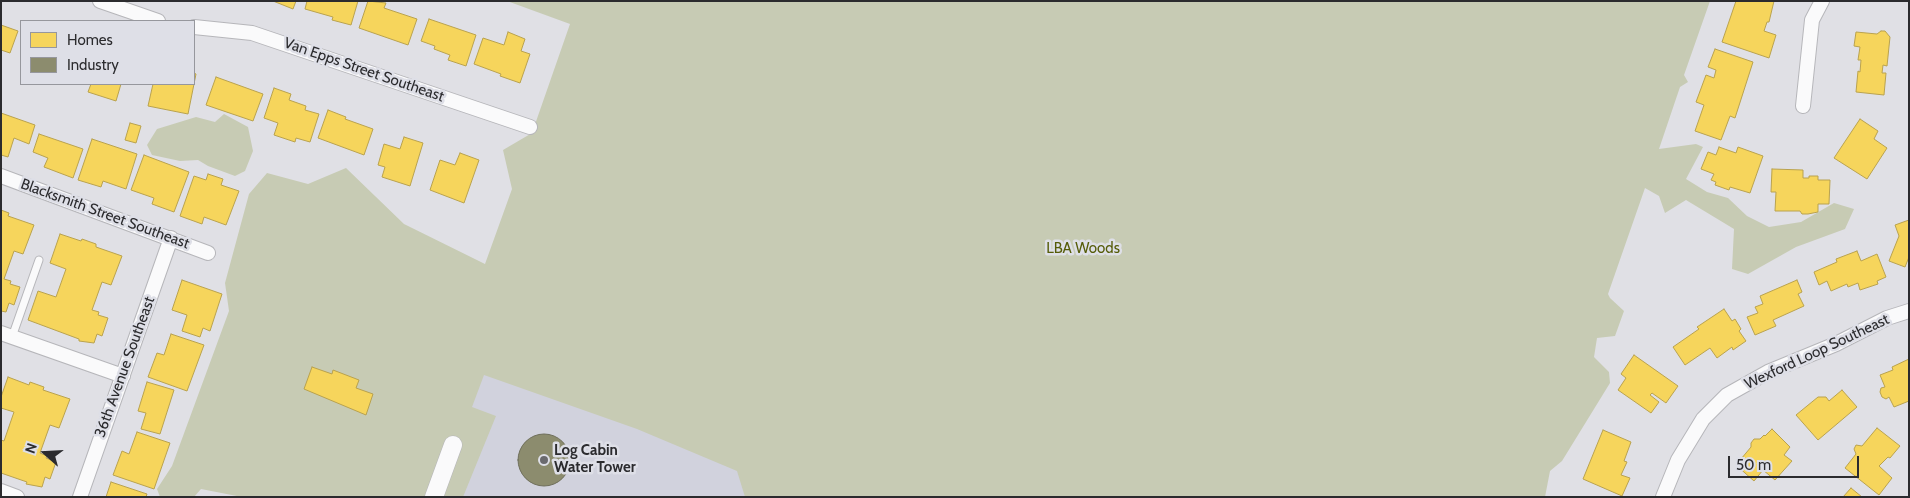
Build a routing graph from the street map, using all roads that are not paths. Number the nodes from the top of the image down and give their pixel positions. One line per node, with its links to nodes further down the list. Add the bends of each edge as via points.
1 (100, 1): 3 (street)
2 (1822, 1): 5 (street, via 1812,20)
3 (155, 20)
4 (195, 27): 6 (street, Van Epps Street Southeast, via 252,33)
5 (1803, 106)
6 (530, 127)
7 (1, 176): 8 (street, Blacksmith Street Southeast)
8 (171, 238): 9 (street, Blacksmith Street Southeast); 13 (street, 36th Avenue Southeast)
9 (208, 253)
10 (39, 260): 12 (lane)
11 (1909, 311): 19 (street, Wexford Loop Southeast, via 1768,372 1727,395 1702,419 1678,460)
12 (7, 335): 13 (street)
13 (122, 376): 17 (street, 36th Avenue Southeast)
14 (453, 445): 18 (street)
15 (1, 491): 16 (street)
16 (17, 497)
17 (80, 497)
18 (434, 497)
19 (1663, 497)

